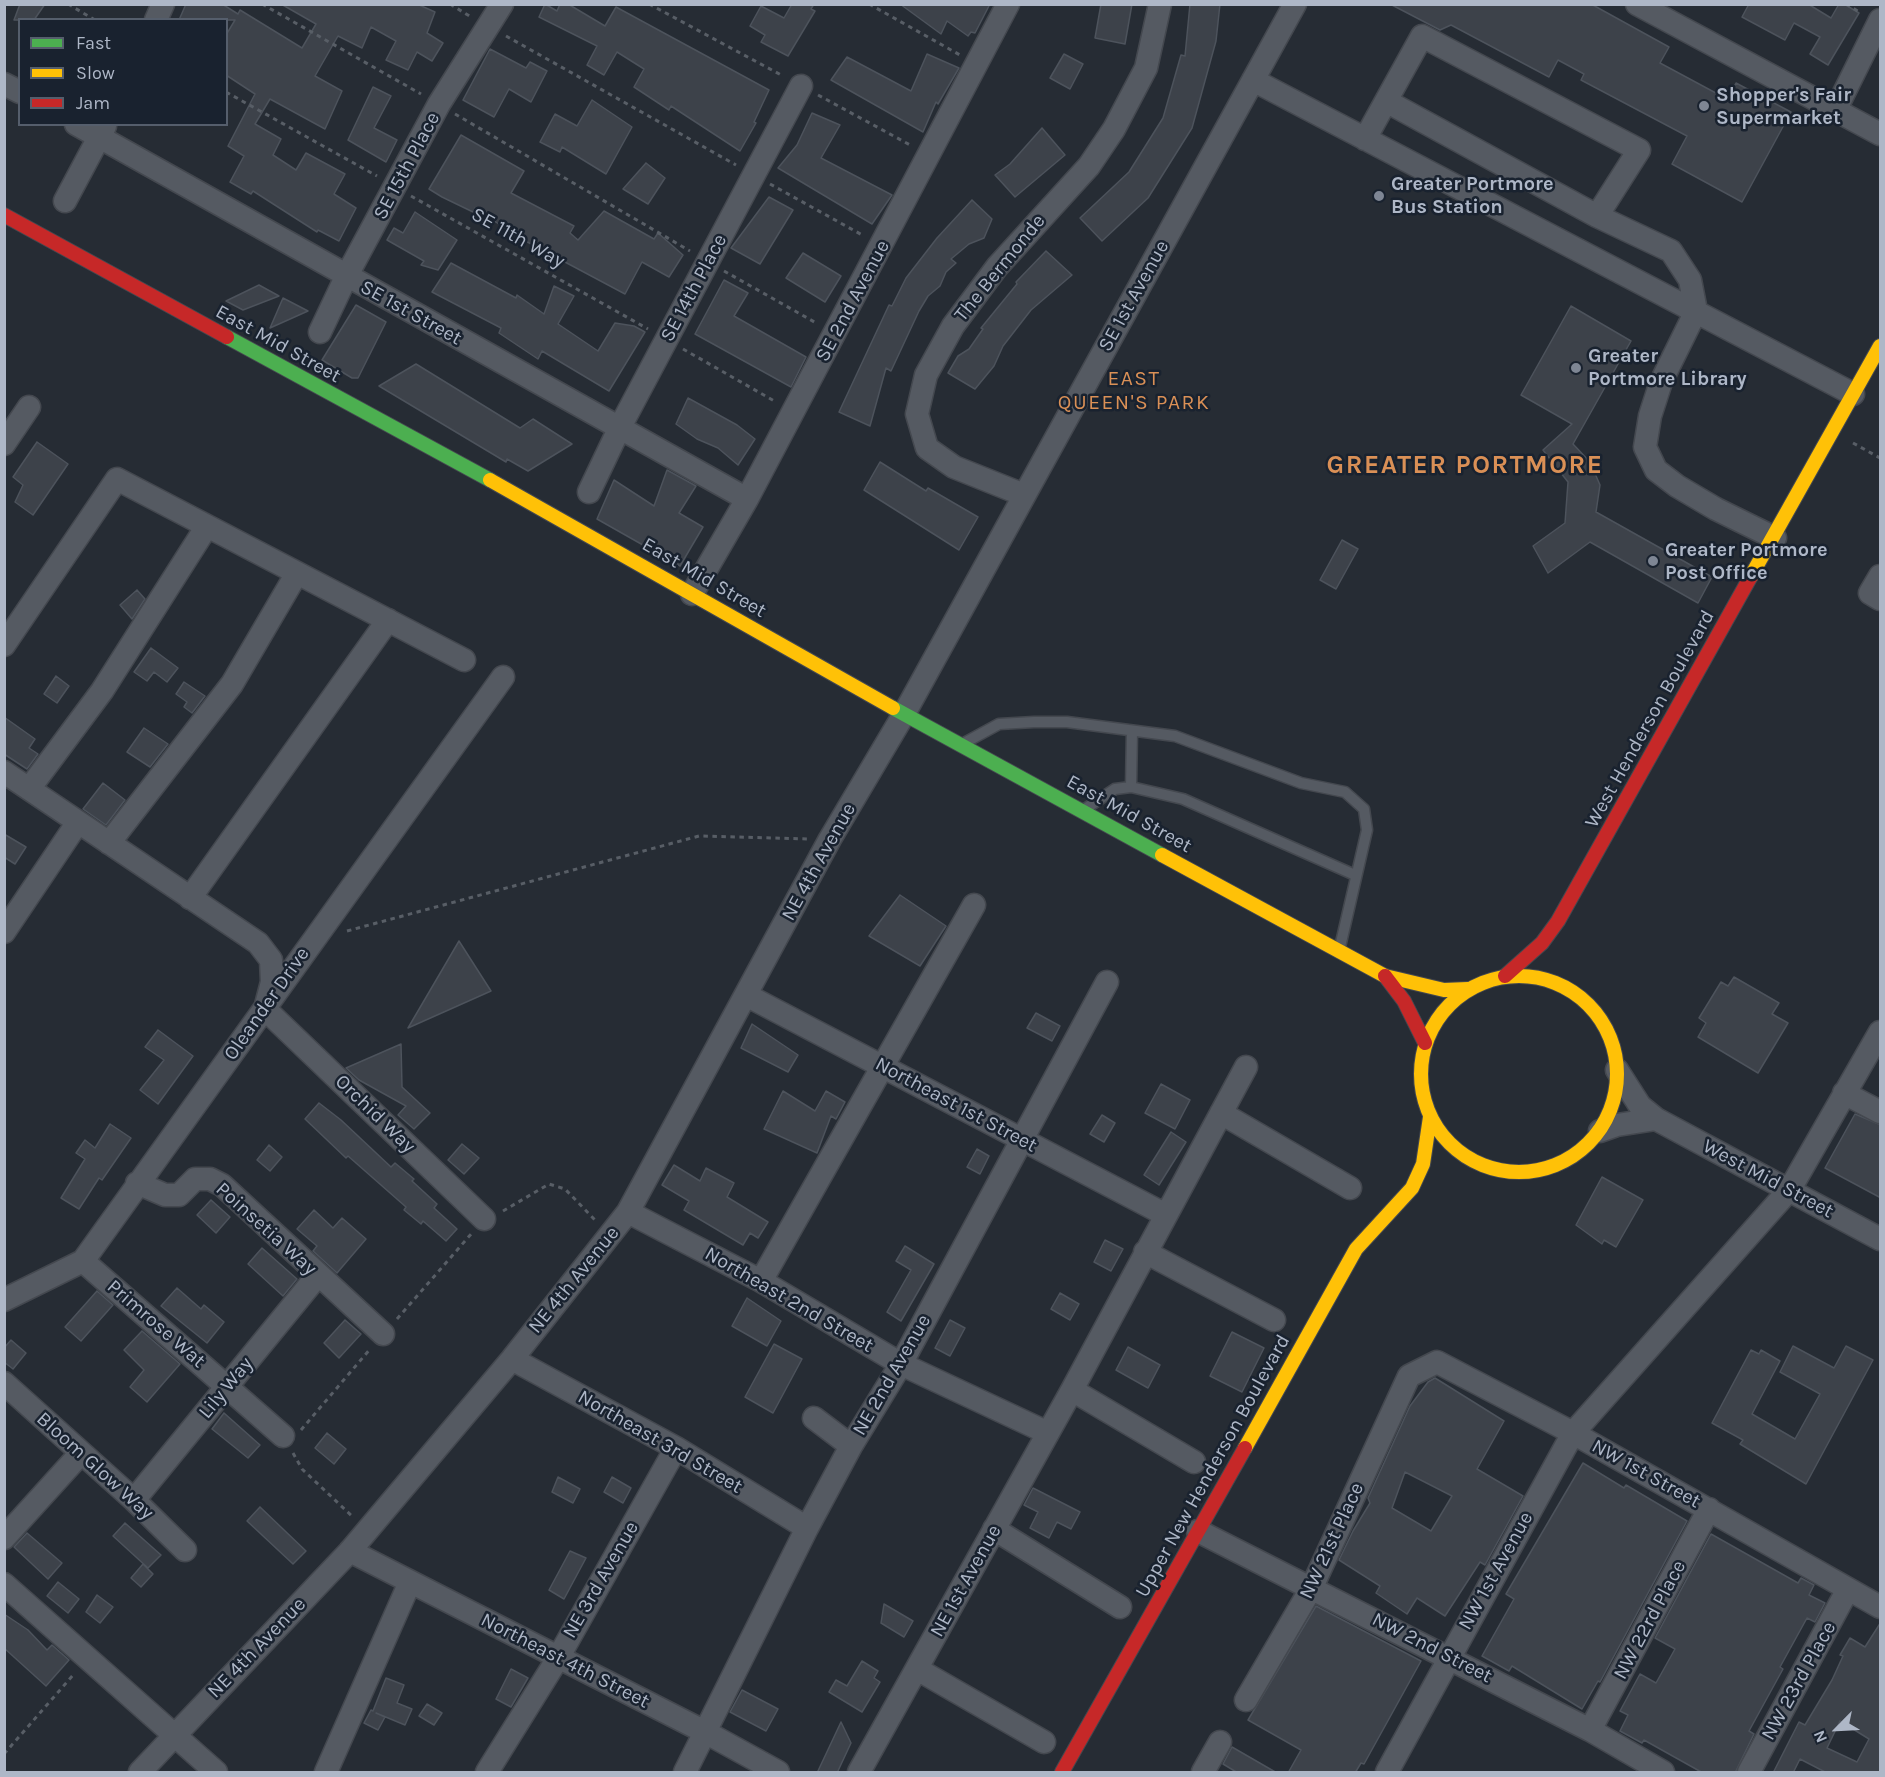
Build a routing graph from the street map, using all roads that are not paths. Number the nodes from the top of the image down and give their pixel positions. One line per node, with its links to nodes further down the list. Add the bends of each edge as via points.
1 (163, 4): 7 (street)
2 (502, 4): 22 (street, SE 15th Place, via 440,104)
3 (1008, 4): 32 (street, SE 2nd Avenue)
4 (1160, 4): 31 (street, The Bermonde, via 1146,68 1114,129 1089,166 997,267 953,326 926,375 918,414 927,448 954,467)
5 (1295, 4): 9 (street, SE 1st Avenue)
6 (1637, 4): 14 (street)
7 (157, 18)
8 (1881, 20): 14 (street)
9 (1253, 80): 18 (street); 31 (street, SE 1st Avenue)
10 (4, 84): 12 (street)
11 (801, 86): 28 (street, SE 14th Place)
12 (18, 91)
13 (1386, 101): 18 (street); 21 (street); 21 (street, via 1422,36 1639,150)
14 (1836, 109): 17 (street)
15 (84, 126): 16 (street, SE 1st Street)
16 (103, 131): 19 (street); 22 (street, SE 1st Street)
17 (1881, 134)
18 (1365, 139): 23 (street)
19 (66, 201)
20 (4, 215): 37 (street, East Mid Street)
21 (1597, 216): 23 (street, via 1671,251 1690,280)
22 (346, 277): 24 (street, SE 15th Place); 28 (street, SE 1st Street)
23 (1696, 311): 26 (street); 34 (street, via 1661,382 1645,447 1656,470 1677,486)
24 (320, 332)
25 (1881, 345): 26 (street, West Henderson Boulevard)
26 (1853, 394): 34 (street, West Henderson Boulevard)
27 (29, 407): 29 (street)
28 (620, 427): 30 (street, SE 14th Place); 32 (street, SE 1st Street)
29 (4, 444)
30 (589, 492)
31 (1024, 495): 43 (street, SE 1st Avenue)
32 (747, 499): 37 (street, SE 2nd Avenue)
33 (207, 526): 35 (street); 40 (street, via 117,479); 48 (street, via 102,691)
34 (1775, 538): 55 (street, West Henderson Boulevard)
35 (297, 573): 39 (street); 51 (street, via 232,684)
36 (1881, 576): 38 (street, via 1870,593)
37 (692, 594): 43 (street, East Mid Street)
38 (1881, 599)
39 (388, 620): 41 (street); 53 (street)
40 (4, 645)
41 (464, 660)
42 (502, 677): 66 (street, Oleander Drive)
43 (904, 714): 45 (street, East Mid Street); 65 (street, NE 4th Avenue, via 830,839)
44 (1132, 731): 45 (lane, via 1067,722 999,724); 47 (lane); 52 (lane, via 1175,736 1301,783 1345,792 1364,808 1367,830)
45 (961, 745): 49 (street, East Mid Street)
46 (4, 772): 48 (street)
47 (1131, 788): 49 (lane, via 1115,789); 52 (lane, via 1183,799)
48 (29, 789): 50 (street)
49 (1083, 811): 58 (street, East Mid Street)
50 (78, 822): 51 (street); 56 (street)
51 (109, 843): 53 (street)
52 (1355, 875): 58 (lane)
53 (190, 898): 66 (street, via 258,943 271,960 272,982)
54 (974, 904): 69 (street)
55 (1558, 921): 57 (street, West Henderson Boulevard); 61 (street, West Henderson Boulevard, via 1542,943)
56 (4, 932)
57 (1557, 948)
58 (1339, 951): 60 (street, East Mid Street)
59 (1560, 973): 63 (street)
60 (1385, 976): 64 (street, East Mid Street, via 1444,990); 68 (street, East Mid Street, via 1404,1001)
61 (1506, 976): 63 (street, via 1534,976); 64 (street)
62 (1107, 982): 78 (street, NE 2nd Avenue)
63 (1563, 987): 71 (street, via 1583,999 1601,1020 1612,1044)
64 (1468, 989): 68 (street, via 1442,1012)
65 (746, 995): 69 (street, Northeast 1st Street); 86 (street, NE 4th Avenue)
66 (265, 1009): 82 (street, Oleander Drive); 88 (street, Orchid Way)
67 (1881, 1032): 72 (street, NW 1st Avenue)
68 (1425, 1043): 75 (street, via 1420,1068 1422,1093)
69 (882, 1066): 78 (street, Northeast 1st Street); 93 (street)
70 (1246, 1067): 74 (street, NE 1st Avenue)
71 (1617, 1070): 76 (street, West Mid Street, via 1640,1106); 77 (street, via 1616,1091)
72 (1844, 1092): 73 (street); 85 (street, NW 1st Avenue)
73 (1881, 1112)
74 (1221, 1113): 83 (street); 87 (street, NE 1st Avenue)
75 (1430, 1117): 79 (street, via 1458,1152); 84 (street, Upper New Henderson Boulevard, via 1423,1164)
76 (1656, 1119): 77 (street); 85 (street, West Mid Street)
77 (1600, 1131): 79 (street, via 1581,1152 1557,1166 1521,1173)
78 (1022, 1139): 87 (street, Northeast 1st Street); 98 (street, NE 2nd Avenue)
79 (1477, 1164): 80 (street)
80 (1455, 1169)
81 (1434, 1177): 84 (street, Upper New Henderson Boulevard)
82 (137, 1183): 91 (street, Oleander Drive); 92 (street, Poinsetia Way, via 165,1195 179,1195 195,1179 210,1179 222,1185)
83 (1350, 1188)
84 (1412, 1188): 115 (street, Upper New Henderson Boulevard, via 1356,1249)
85 (1790, 1189): 89 (street, West Mid Street); 104 (street, NW 1st Avenue)
86 (628, 1212): 93 (street, Northeast 2nd Street); 97 (street, NE 4th Avenue)
87 (1166, 1215): 90 (street, NE 1st Avenue)
88 (484, 1218)
89 (1881, 1239)
90 (1146, 1251): 95 (street); 102 (street, NE 1st Avenue)
91 (83, 1261): 94 (street, Oleander Drive); 101 (street, Primrose Wat)
92 (318, 1275): 96 (street, Poinsetia Way); 101 (street, Lily Way)
93 (760, 1281): 98 (street, Northeast 2nd Street)
94 (4, 1300)
95 (1274, 1320)
96 (383, 1334)
97 (512, 1359): 108 (street, Northeast 3rd Street); 118 (street, NE 4th Avenue)
98 (901, 1364): 105 (street, Northeast 2nd Street); 107 (street, NE 2nd Avenue)
99 (1409, 1376): 104 (street, NW 1st Street, via 1437,1362); 121 (street, NW 21st Place)
100 (4, 1383): 109 (street, Bloom Glow Way)
101 (227, 1386): 106 (street, Primrose Wat); 111 (street, Lily Way)
102 (1072, 1390): 105 (street, NE 1st Avenue); 110 (street)
103 (814, 1418): 107 (street)
104 (1573, 1433): 112 (street, NW 1st Street); 125 (street, NW 1st Avenue)
105 (1048, 1434): 114 (street, NE 1st Avenue)
106 (286, 1440)
107 (851, 1446): 113 (street, NE 2nd Avenue)
108 (676, 1448): 113 (street, Northeast 3rd Street); 126 (street, NE 3rd Avenue)
109 (81, 1453): 111 (street, Bloom Glow Way); 116 (street)
110 (1194, 1462)
111 (134, 1500): 117 (street, Bloom Glow Way)
112 (1709, 1509): 122 (street, NW 1st Street); 129 (street, NW 22rd Place)
113 (807, 1528): 130 (street, NE 2nd Avenue)
114 (994, 1529): 123 (street); 127 (street, NE 1st Avenue)
115 (1197, 1530): 121 (street, NW 2nd Street); 141 (street, Upper New Henderson Boulevard)
116 (4, 1538)
117 (185, 1550)
118 (350, 1551): 119 (street, Northeast 4th Street); 131 (street, NE 4th Avenue)
119 (410, 1582): 126 (street, Northeast 4th Street); 136 (street)
120 (4, 1584): 131 (street)
121 (1312, 1587): 125 (street, NW 2nd Street); 128 (street, NW 21st Place)
122 (1848, 1589): 124 (street, NW 1st Street); 145 (street, NW 23rd Place)
123 (1120, 1607)
124 (1881, 1607)
125 (1448, 1657): 129 (street, NW 2nd Street); 143 (street, NW 1st Avenue)
126 (558, 1658): 130 (street, Northeast 4th Street); 137 (street, NE 3rd Avenue)
127 (917, 1669): 132 (street); 140 (street, NE 1st Avenue)
128 (1246, 1700)
129 (1590, 1730): 144 (street, NW 2nd Street)
130 (707, 1732): 138 (street, NE 2nd Avenue); 139 (street, Northeast 4th Street)
131 (175, 1733): 134 (street, NE 4th Avenue); 135 (street)
132 (1044, 1742)
133 (1220, 1742): 142 (street)
134 (140, 1773)
135 (216, 1773)
136 (326, 1773)
137 (487, 1773)
138 (685, 1773)
139 (778, 1773)
140 (859, 1773)
141 (1062, 1773)
142 (1203, 1773)
143 (1387, 1773)
144 (1663, 1773)
145 (1749, 1773)

